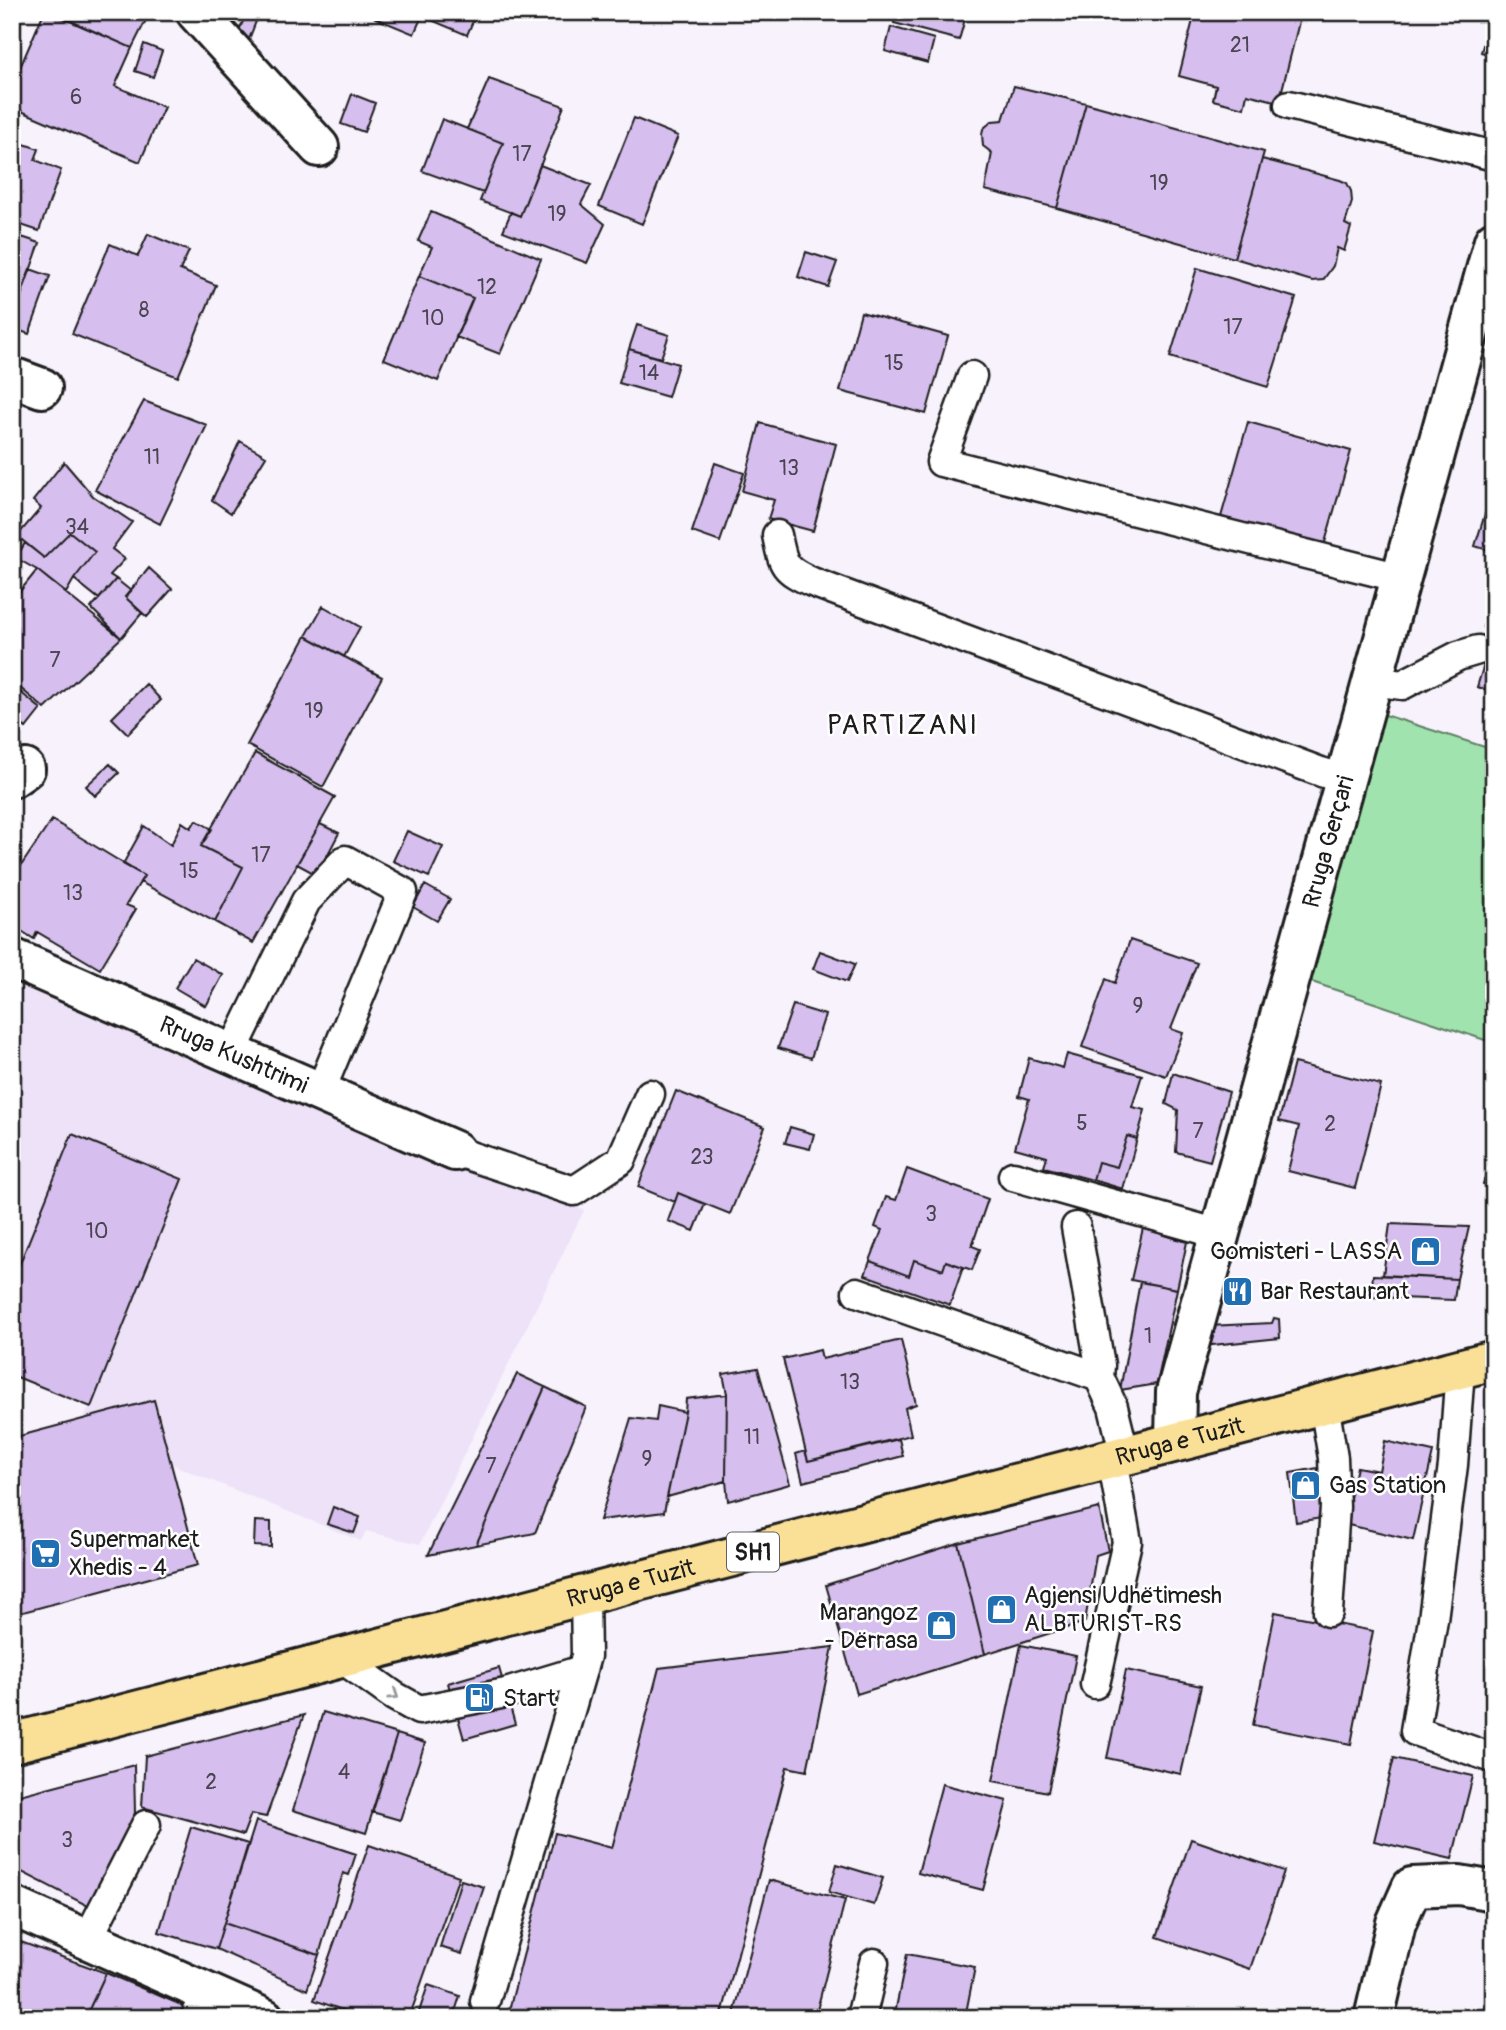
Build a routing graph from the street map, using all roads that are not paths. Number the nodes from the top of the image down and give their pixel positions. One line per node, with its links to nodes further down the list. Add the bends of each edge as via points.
1 (196, 12): 3 (street)
2 (1289, 105): 4 (lane)
3 (319, 147)
4 (1494, 156)
5 (1494, 241): 8 (street, Rruga Gerçari)
6 (972, 376): 8 (lane, via 941,461)
7 (777, 535): 11 (lane, via 782,562 803,579)
8 (1401, 578): 10 (street, Rruga Gerçari)
9 (1478, 650): 10 (lane, via 1402,685)
10 (1373, 678): 11 (street, Rruga Gerçari)
11 (1345, 779): 19 (street, Rruga Gerçari)
12 (12, 958): 13 (street, Rruga Kushtrimi)
13 (231, 1054): 14 (street, Rruga Kushtrimi); 14 (lane, via 306,901 345,860 402,892)
14 (320, 1092): 16 (street, Rruga Kushtrimi)
15 (650, 1094): 16 (lane, via 621,1160 574,1191)
16 (455, 1151)
17 (1013, 1176): 19 (lane)
18 (1076, 1227): 22 (lane)
19 (1219, 1234): 24 (street, Rruga Gerçari, via 1176,1392)
20 (858, 1292): 22 (lane)
21 (1477, 1364): 23 (main road, Rruga e Tuzit / SH1); 32 (lane, via 1452,1478 1415,1731)
22 (1099, 1377): 25 (lane, via 1113,1407)
23 (1324, 1404): 24 (main road, Rruga e Tuzit / SH1); 27 (lane, via 1335,1507)
24 (1175, 1443): 25 (main road, Rruga e Tuzit / SH1)
25 (1118, 1457): 26 (main road, Rruga e Tuzit / SH1); 30 (lane, via 1127,1542)
26 (585, 1595): 28 (main road, Rruga e Tuzit / SH1); 29 (lane)
27 (1328, 1612)
28 (341, 1658): 29 (lane, one-way to 29, via 419,1710 506,1693); 31 (main road, Rruga e Tuzit / SH1)
29 (582, 1670): 38 (lane)
30 (1095, 1684)
31 (12, 1743)
32 (1490, 1757)
33 (146, 1825): 36 (lane)
34 (1494, 1891): 42 (street, via 1459,1885 1412,1887 1396,1923)
35 (12, 1906): 36 (street)
36 (87, 1940): 39 (street)
37 (874, 1963): 41 (lane)
38 (485, 2001)
39 (201, 2005): 40 (street)
40 (261, 2017)
41 (861, 2018)
42 (1374, 2018)

